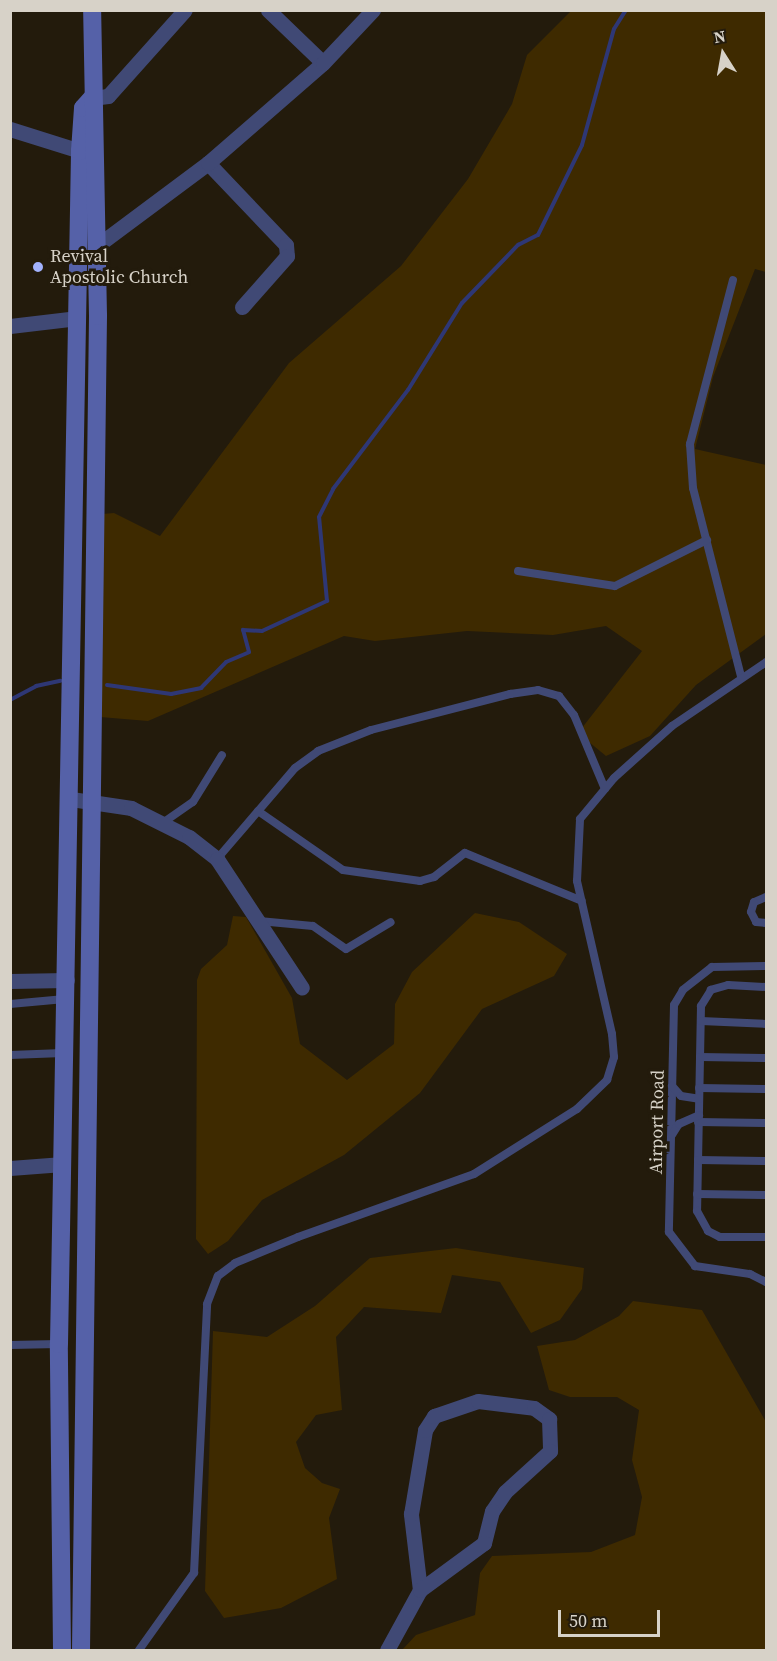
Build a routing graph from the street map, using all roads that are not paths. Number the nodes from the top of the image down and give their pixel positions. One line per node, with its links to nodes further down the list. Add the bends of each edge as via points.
1 (92, 10): 6 (street)
2 (185, 10): 6 (street, via 108,96)
3 (268, 10): 5 (street)
4 (373, 10): 5 (street)
5 (323, 63): 9 (street)
6 (92, 98): 8 (street, via 83,108); 10 (street, via 97,109)
7 (10, 129): 8 (street)
8 (80, 151): 13 (street)
9 (208, 163): 10 (street); 12 (street, via 286,245 287,256)
10 (98, 245): 22 (street)
11 (734, 280): 15 (lane, via 690,444 693,488)
12 (243, 307)
13 (78, 318): 14 (street); 21 (street)
14 (10, 326)
15 (707, 540): 16 (lane, via 609,586); 18 (lane)
16 (518, 571)
17 (766, 662): 18 (lane)
18 (741, 676): 20 (lane, via 672,726)
19 (222, 755): 24 (lane, via 193,802)
20 (605, 789): 23 (lane, via 574,716 559,696 538,690 345,739 295,768); 27 (lane, via 580,819)
21 (71, 799): 22 (street); 32 (street)
22 (93, 799): 24 (street); 63 (street)
23 (258, 811): 25 (lane); 27 (lane, via 343,870 420,880 434,877 465,853)
24 (164, 822): 25 (street)
25 (217, 859): 28 (street)
26 (766, 897): 30 (lane, via 754,902 751,912 756,922)
27 (582, 901): 64 (lane, via 612,1034 614,1057 607,1080 577,1109 474,1174 298,1237 235,1263 218,1276 207,1304 194,1573)
28 (257, 921): 29 (lane, via 314,926 346,949); 35 (street)
29 (391, 922)
30 (766, 923)
31 (766, 966): 44 (lane, Airport Road, via 712,967 683,990 674,1005)
32 (67, 980): 33 (street); 36 (street)
33 (10, 981)
34 (766, 987): 38 (lane, via 728,985 711,990 701,1006)
35 (302, 988)
36 (67, 999): 37 (lane); 40 (street)
37 (10, 1004)
38 (700, 1021): 39 (lane); 42 (lane)
39 (766, 1023)
40 (65, 1053): 41 (lane); 53 (street)
41 (10, 1055)
42 (700, 1057): 43 (lane); 45 (lane)
43 (766, 1058)
44 (673, 1070): 47 (lane, via 672,1088 681,1096); 50 (lane, Airport Road)
45 (699, 1088): 46 (lane); 47 (lane)
46 (766, 1089)
47 (699, 1099): 48 (lane)
48 (699, 1119): 49 (lane); 50 (lane, via 675,1130); 51 (lane)
49 (766, 1124)
50 (671, 1159): 58 (lane, Airport Road, via 669,1232 680,1251 695,1266 750,1274)
51 (698, 1160): 52 (lane); 55 (lane)
52 (766, 1161)
53 (63, 1164): 54 (street); 59 (street)
54 (10, 1168)
55 (697, 1194): 56 (lane); 57 (lane, via 697,1211 708,1231 720,1237)
56 (766, 1195)
57 (766, 1237)
58 (766, 1282)
59 (59, 1344): 60 (lane); 62 (street)
60 (10, 1345)
61 (420, 1590): 61 (street, via 484,1543 492,1511 505,1492 550,1451 549,1419 534,1408 478,1401 434,1416 425,1430 411,1514); 65 (street, via 408,1622)
62 (62, 1650)
63 (81, 1650)
64 (139, 1650)
65 (387, 1650)

